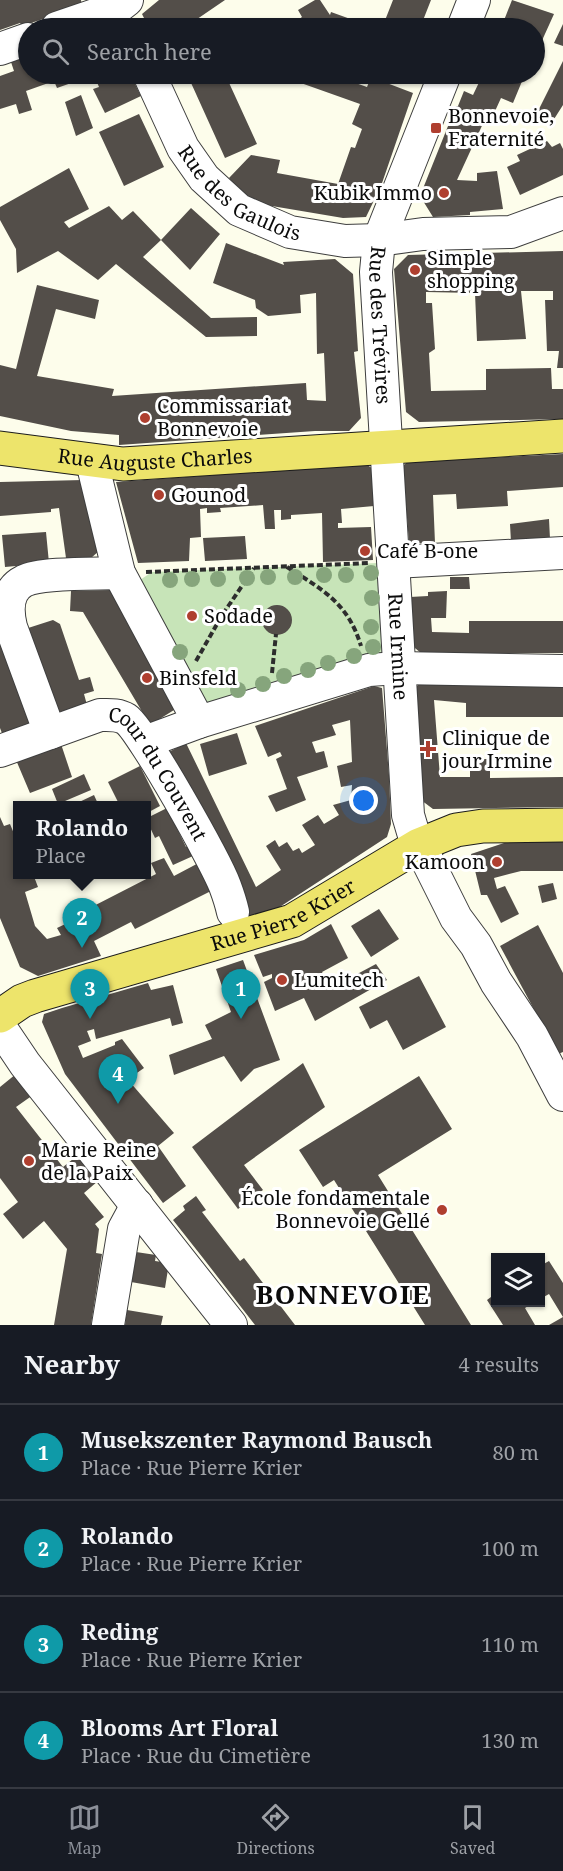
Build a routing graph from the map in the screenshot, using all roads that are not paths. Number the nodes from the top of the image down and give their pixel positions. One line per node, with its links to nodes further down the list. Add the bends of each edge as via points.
1 (474, 0): 4 (street)
2 (122, 9): 3 (street)
3 (91, 18)
4 (467, 18)
5 (18, 43): 6 (street)
6 (0, 49)
7 (154, 84): 10 (street, Rue des Gaulois, via 183,148 204,178 239,210 290,232 345,241)
8 (442, 84): 10 (street, Rue des Trévires)
9 (563, 213): 10 (street, Rue des Gaulois, via 511,232 423,234)
10 (379, 240): 12 (street, Rue des Trévires, via 376,272)
11 (563, 436): 12 (main road, Rue Auguste Charles)
12 (387, 446): 14 (main road, Rue Auguste Charles, via 123,464); 16 (street, Rue Irmine)
13 (0, 448): 14 (main road, Rue Auguste Charles)
14 (93, 462): 17 (street)
15 (563, 553): 16 (street)
16 (394, 562): 18 (street, Rue Irmine)
17 (119, 573): 20 (street); 21 (street, via 41,577 24,581 11,593 6,610 10,627)
18 (383, 669): 19 (street); 20 (street); 25 (street, Rue Irmine, via 408,815)
19 (563, 671)
20 (199, 722): 22 (street)
21 (50, 733): 22 (street, Cour du Couvent, via 100,715 114,714 128,720); 23 (street, Cour du Couvent)
22 (145, 742): 26 (street, Cour du Couvent, via 211,856)
23 (0, 751)
24 (563, 825): 25 (main road, Rue Pierre Krier, via 483,826 456,830)
25 (419, 846): 27 (main road, Rue Pierre Krier, via 292,921 35,996); 29 (street, Rue Irmine, via 456,918 532,1036)
26 (233, 912)
27 (0, 1016)
28 (0, 1027): 30 (street)
29 (563, 1095)
30 (137, 1205): 31 (street, via 124,1229); 32 (street)
31 (108, 1325)
32 (231, 1325)

